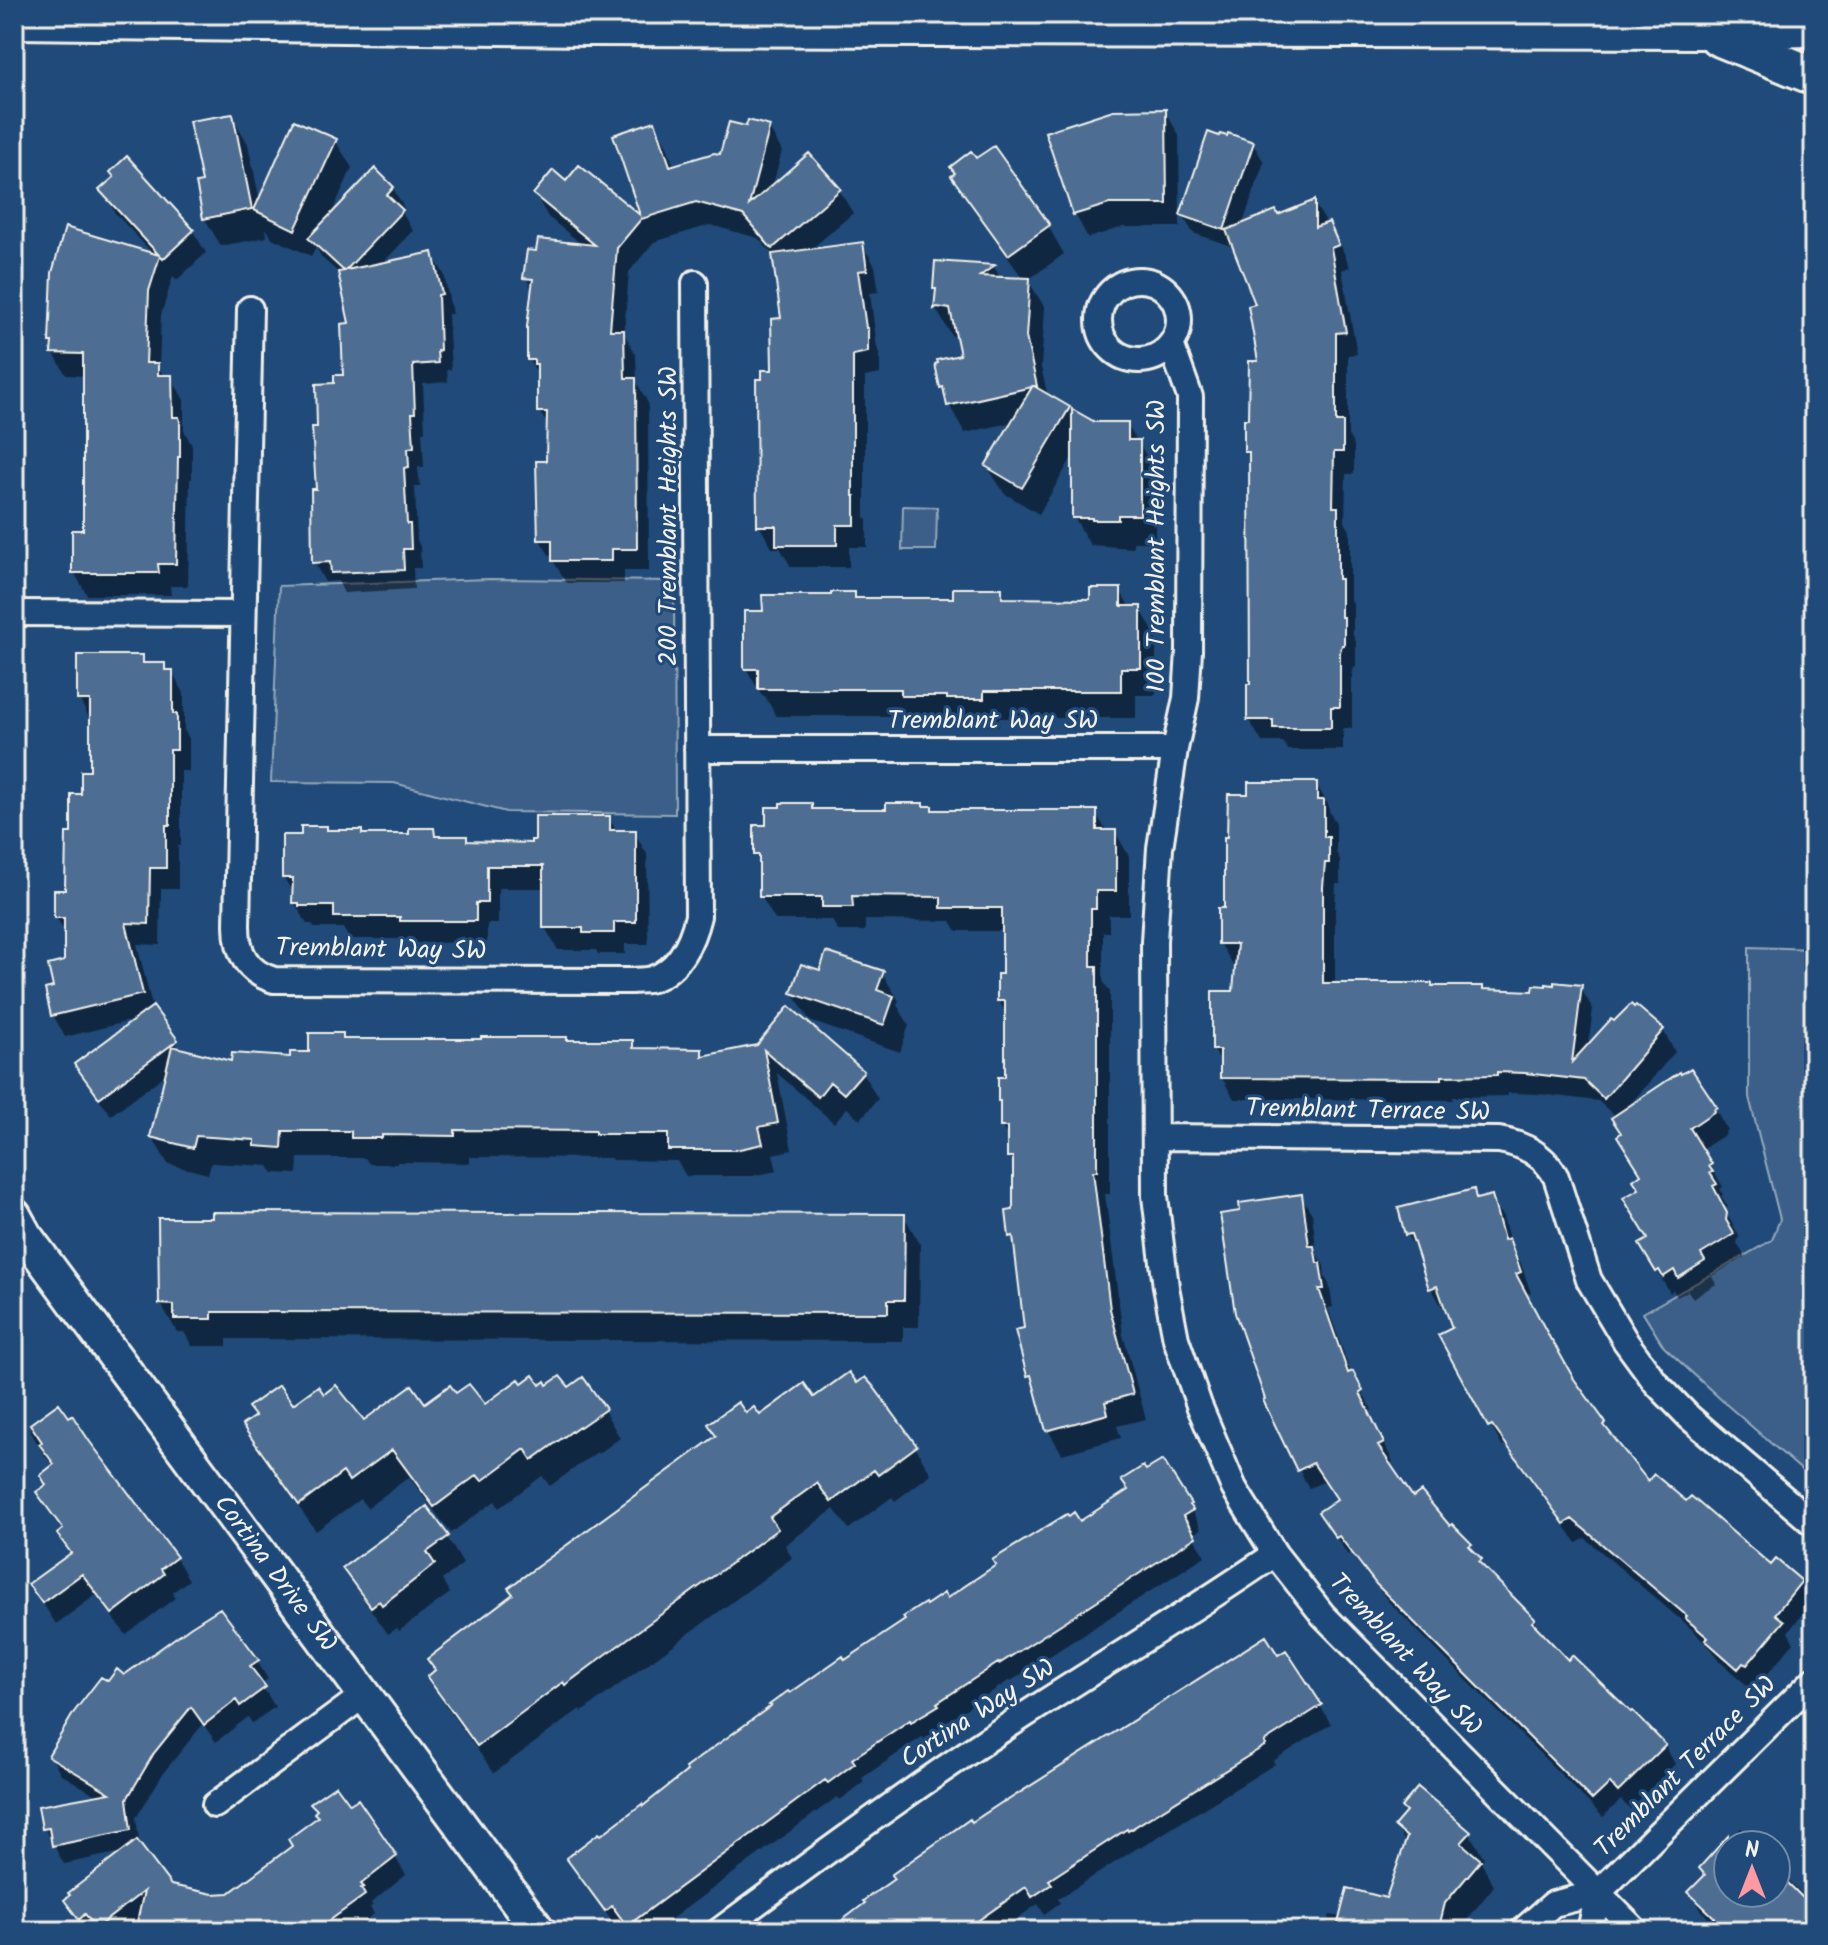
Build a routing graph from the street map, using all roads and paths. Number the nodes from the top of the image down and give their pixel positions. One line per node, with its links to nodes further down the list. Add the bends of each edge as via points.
1 (14, 20): 3 (main road)
2 (1814, 28): 3 (main road)
3 (1702, 30): 4 (main road)
4 (1814, 76)
5 (695, 283): 10 (street, 200 Tremblant Heights SW)
6 (250, 309): 9 (street, Tremblant Way SW)
7 (1171, 344): 11 (street, 100 Tremblant Heights SW, via 1190,397 1189,651)
8 (14, 613): 9 (street)
9 (243, 614): 10 (street, Tremblant Way SW, via 237,943 246,962 274,980 653,979 684,953 698,916)
10 (697, 749): 11 (street, Tremblant Way SW)
11 (1175, 749): 12 (street, Tremblant Way SW, via 1160,848 1154,941)
12 (1155, 1137): 14 (street, Tremblant Terrace SW, via 1499,1140 1538,1155 1556,1177 1589,1280 1656,1383); 15 (street, Tremblant Way SW, via 1155,1196 1176,1339 1234,1488)
13 (18, 1231): 17 (street, Cortina Drive SW)
14 (1814, 1524)
15 (1275, 1554): 19 (street, Tremblant Way SW, via 1323,1615); 21 (street, Cortina Way SW, via 898,1800)
16 (1814, 1680): 19 (street, Tremblant Terrace SW)
17 (364, 1695): 18 (street); 20 (street, Cortina Drive SW)
18 (215, 1805)
19 (1598, 1893): 22 (street, via 1553,1904); 23 (street); 24 (street, Tremblant Way SW)
20 (539, 1931)
21 (719, 1931)
22 (1522, 1931)
23 (1590, 1931)
24 (1636, 1931)

